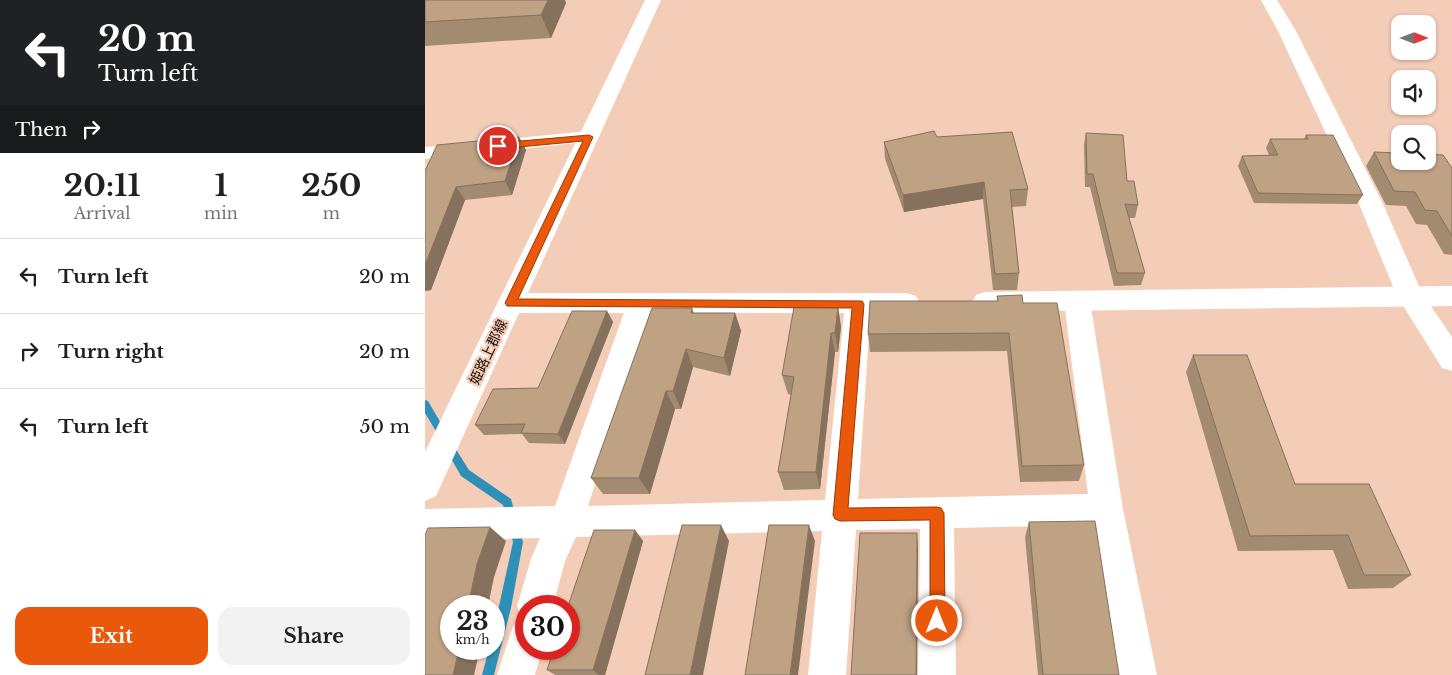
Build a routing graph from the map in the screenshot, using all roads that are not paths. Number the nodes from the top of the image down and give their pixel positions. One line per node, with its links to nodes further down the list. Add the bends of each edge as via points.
1 (653, 0): 3 (street, 姫路上郡線)
2 (1269, 0): 5 (street, via 1371,204)
3 (589, 137): 4 (street); 8 (street, 姫路上郡線)
4 (425, 153)
5 (1411, 296): 6 (street); 7 (street); 13 (street)
6 (1452, 296)
7 (1077, 301): 10 (street); 15 (street)
8 (511, 303): 11 (street); 14 (street, 姫路上郡線)
9 (928, 303): 12 (street)
10 (957, 303)
11 (640, 304): 12 (street); 18 (street)
12 (858, 304): 17 (street)
13 (1452, 360)
14 (425, 486)
15 (1107, 509): 16 (street); 25 (street)
16 (937, 513): 17 (street); 24 (street)
17 (840, 515): 18 (street); 23 (street)
18 (565, 522): 19 (street); 20 (street, via 548,559)
19 (425, 525)
20 (538, 595)
21 (520, 660): 22 (street)
22 (516, 675)
23 (827, 675)
24 (937, 675)
25 (1137, 675)

